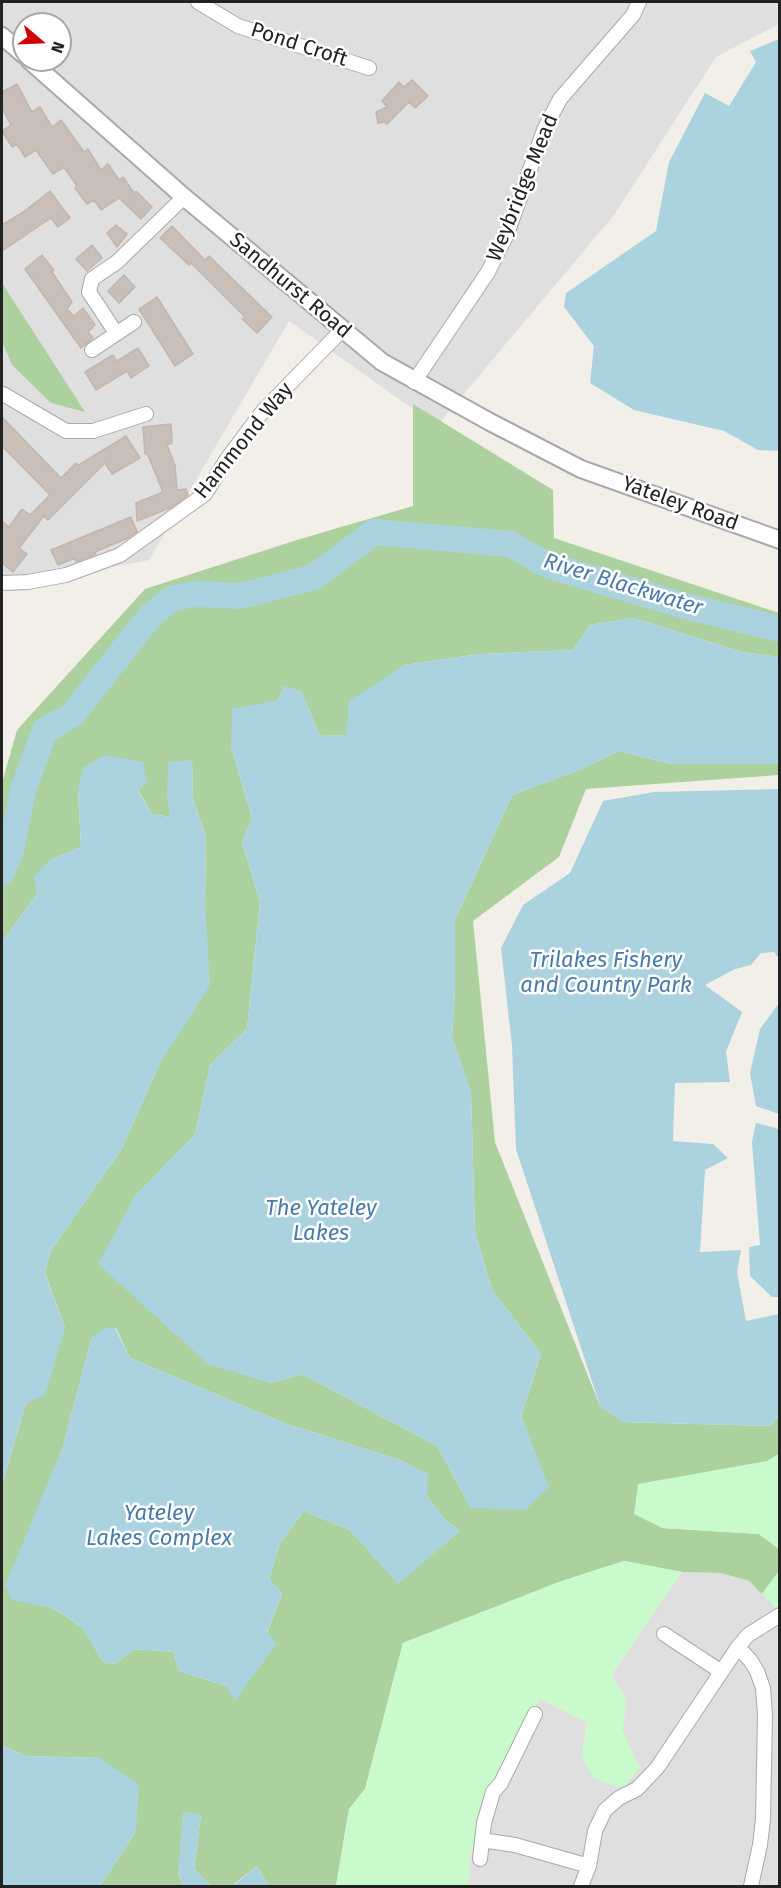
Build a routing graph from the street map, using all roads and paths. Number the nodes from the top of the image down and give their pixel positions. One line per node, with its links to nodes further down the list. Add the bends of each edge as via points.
1 (198, 2): 3 (street, Pond Croft, via 238,26)
2 (639, 2): 10 (street, Weybridge Mead, via 633,15 560,99 488,272)
3 (369, 68)
4 (43, 72): 5 (street, Sandhurst Road)
5 (184, 197): 7 (street, Sandhurst Road); 8 (street, via 117,262 92,279 89,292)
6 (134, 322): 8 (street)
7 (342, 330): 10 (street, Sandhurst Road); 15 (street, Hammond Way, via 263,411 205,494 120,555 66,575)
8 (116, 333): 9 (street)
9 (92, 350)
10 (414, 382): 13 (street, Sandhurst Road)
11 (2, 392): 12 (street, via 66,431 93,430)
12 (146, 414)
13 (580, 469): 14 (street, Yateley Road)
14 (780, 540)
15 (2, 583)
16 (780, 1615): 18 (street, via 748,1635)
17 (664, 1634): 19 (street)
18 (738, 1647): 19 (street); 25 (street, via 757,1671 765,1715 763,1819)
19 (720, 1671): 23 (street, via 657,1768 637,1790 605,1810 595,1832)
20 (535, 1714): 21 (street, via 493,1792)
21 (482, 1840): 22 (street); 23 (street, via 516,1845)
22 (480, 1859)
23 (589, 1866): 24 (street)
24 (581, 1887)
25 (751, 1887)

